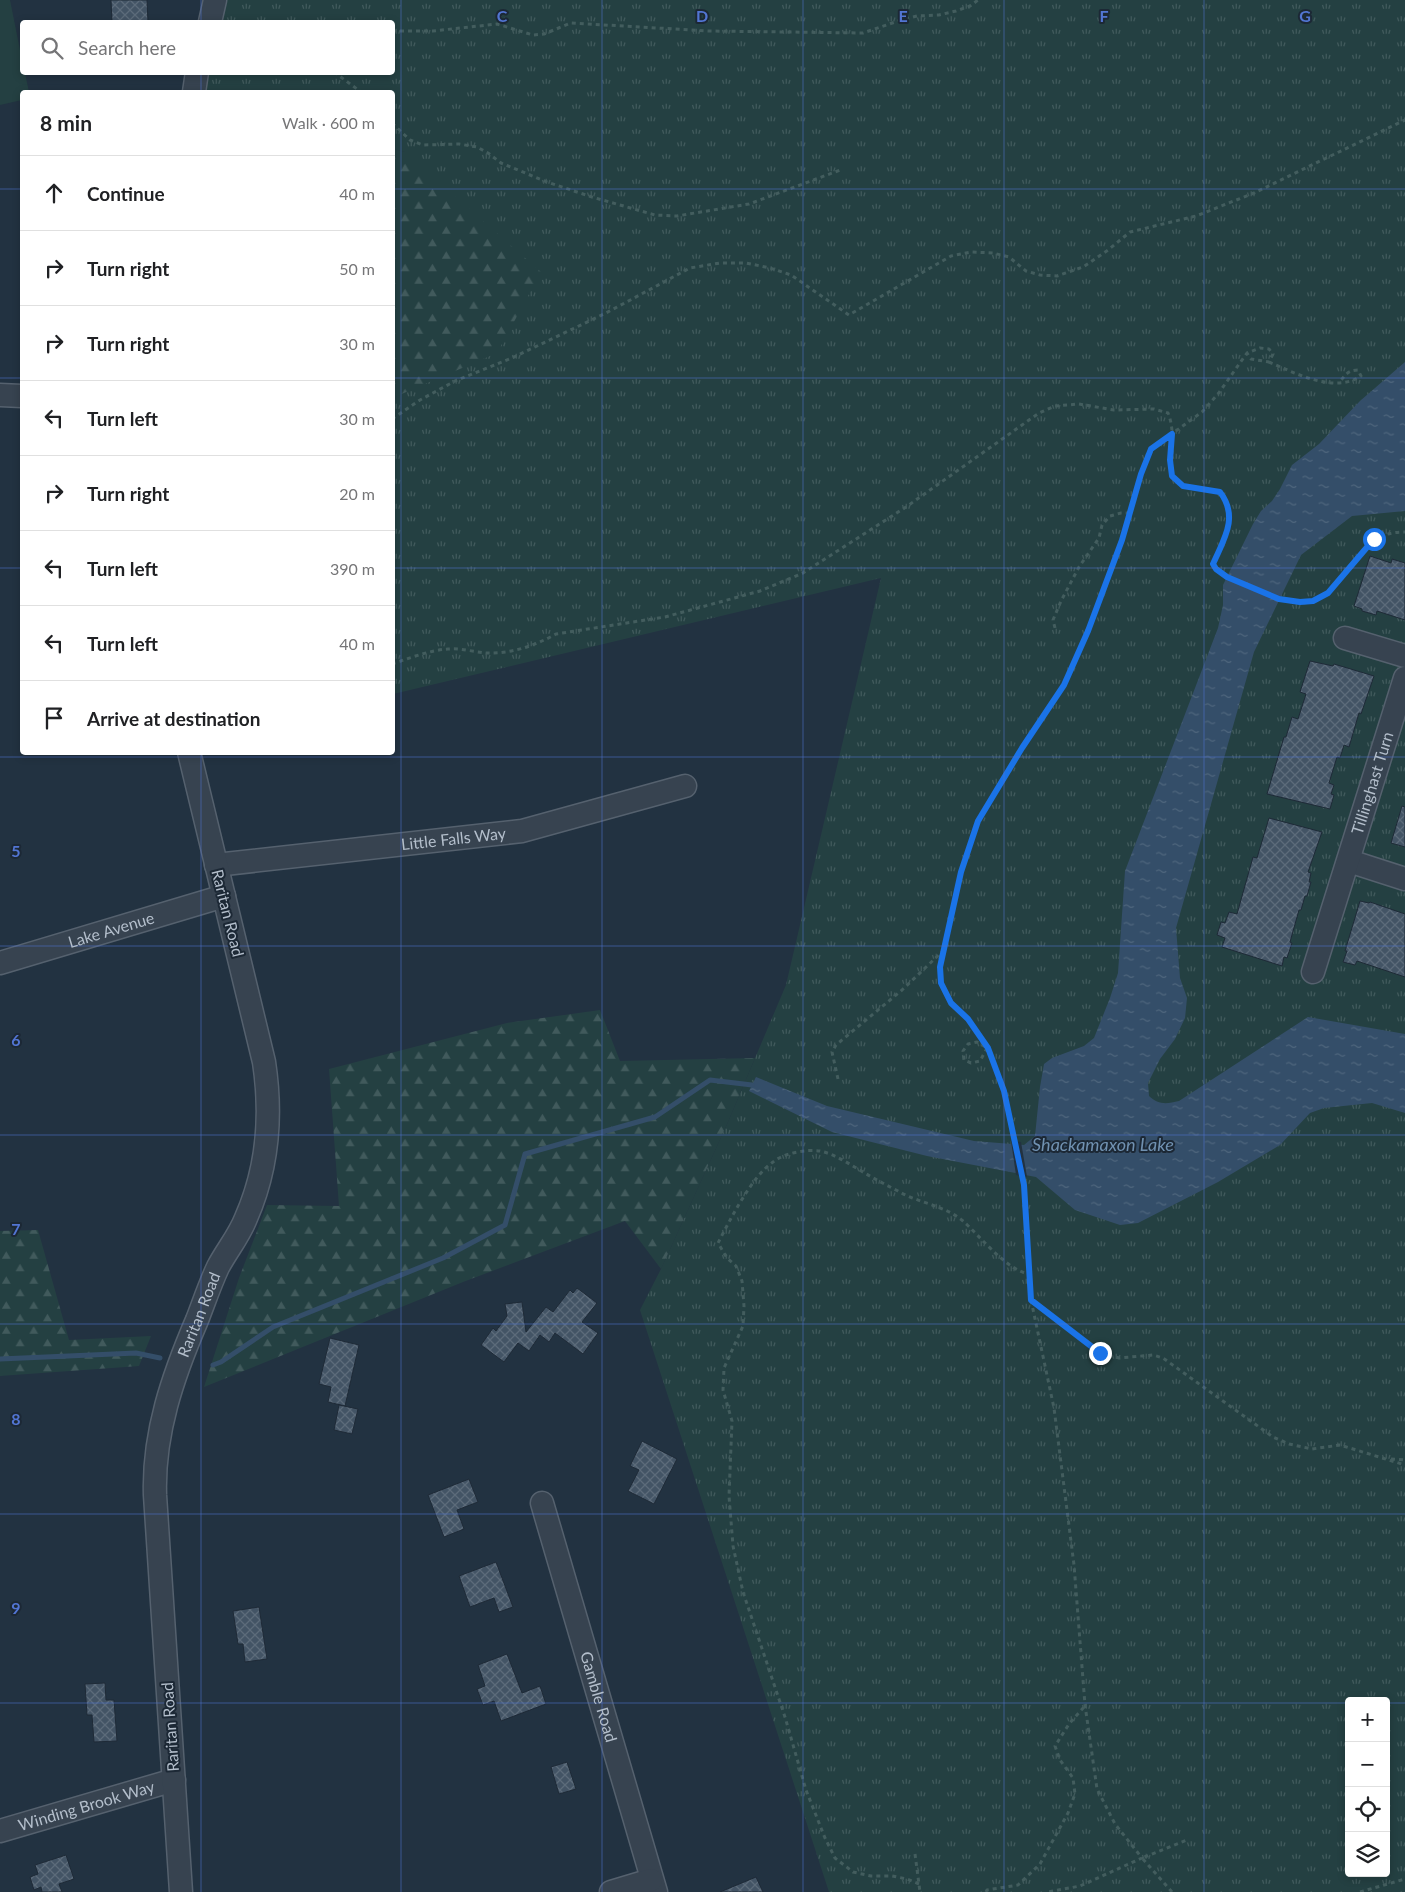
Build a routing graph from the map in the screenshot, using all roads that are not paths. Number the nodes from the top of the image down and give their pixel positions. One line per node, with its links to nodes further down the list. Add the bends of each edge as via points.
1 (215, 0): 2 (street)
2 (210, 20)
3 (197, 75): 4 (street)
4 (194, 90)
5 (0, 394): 6 (street)
6 (20, 396)
7 (1346, 638): 8 (street)
8 (1405, 656)
9 (1405, 678): 12 (street, Tillinghast Turn)
10 (190, 755): 13 (street, Raritan Road)
11 (685, 786): 13 (street, Little Falls Way, via 522,831)
12 (1349, 861): 14 (street); 17 (street, Tillinghast Turn)
13 (216, 865): 15 (street, Raritan Road)
14 (1405, 879)
15 (224, 896): 16 (street, Lake Avenue); 19 (street, Raritan Road, via 264,1062 267,1137 263,1165 250,1209 219,1267 177,1368 159,1432 154,1492)
16 (0, 963)
17 (1313, 972)
18 (542, 1502): 21 (street, Gamble Road)
19 (174, 1780): 20 (street, Winding Brook Way); 22 (street, Raritan Road)
20 (0, 1831)
21 (654, 1886): 23 (street)
22 (181, 1892)
23 (611, 1892)

